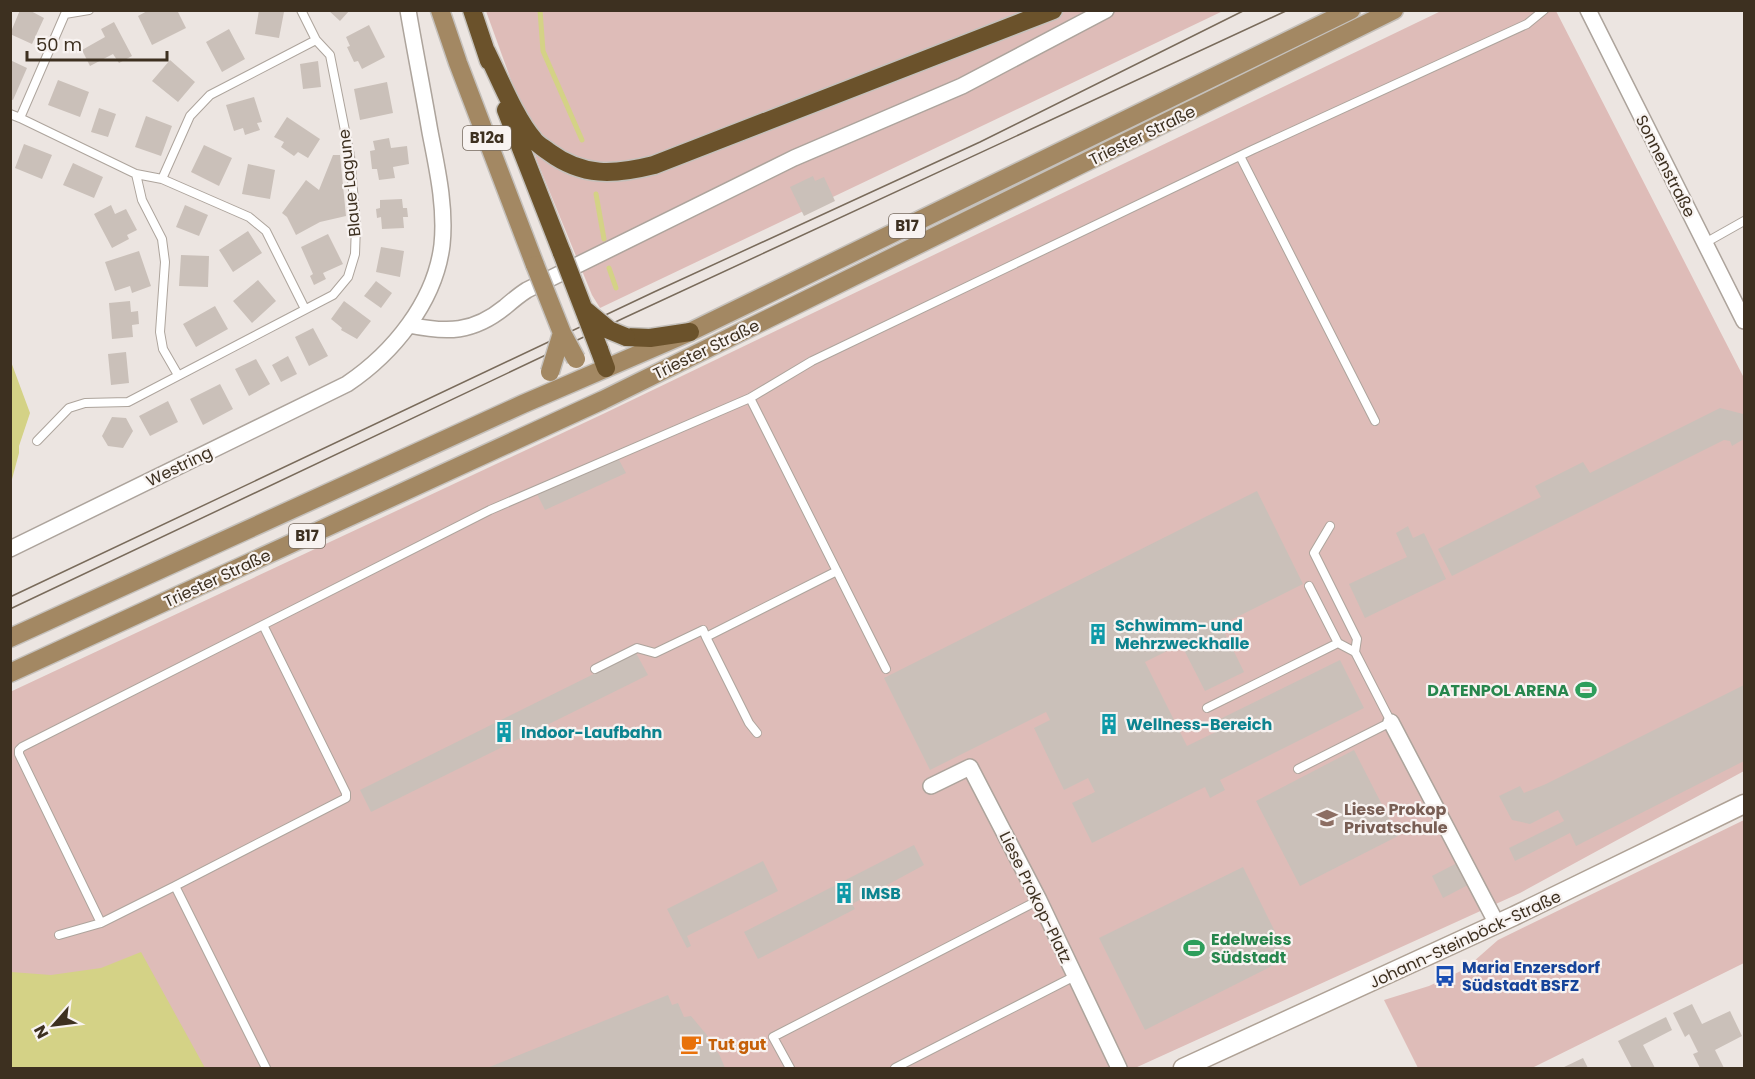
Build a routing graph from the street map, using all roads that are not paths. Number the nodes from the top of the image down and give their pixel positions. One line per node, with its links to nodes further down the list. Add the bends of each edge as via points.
1 (89, 10): 12 (lane)
2 (301, 10): 13 (lane, Blaue Lagune)
3 (408, 10): 25 (street, Westring, via 444,221 434,274)
4 (440, 10): 27 (main road, B12a, bridge)
5 (472, 10): 14 (highway)
6 (1053, 10): 14 (highway, via 654,165 624,173 596,173 564,163 534,141)
7 (1351, 10): 26 (main road, Triester Straße / B17)
8 (1394, 10): 32 (main road, Triester Straße / B17)
9 (1544, 10): 17 (lane, via 1527,24)
10 (1588, 10): 21 (street, Sonnenstraße)
11 (1109, 11): 25 (street, via 962,86 794,158 527,290 475,326 452,331)
12 (64, 12): 16 (lane)
13 (316, 40): 19 (lane, via 210,95 190,116); 23 (lane, Blaue Lagune, via 330,55 350,156 355,254 348,277 333,295)
14 (486, 51): 22 (highway, bridge)
15 (10, 114): 16 (lane)
16 (20, 118): 18 (lane)
17 (1240, 156): 31 (lane, via 812,361); 34 (lane)
18 (136, 174): 19 (lane); 29 (lane, via 142,200 162,238 165,262 160,332 163,349)
19 (162, 178): 23 (lane, via 249,217 266,231)
20 (1744, 221): 21 (lane)
21 (1705, 243): 24 (street, Sonnenstraße)
22 (582, 306): 26 (highway, bridge, via 609,330 626,337); 28 (highway, bridge)
23 (305, 309): 29 (lane, Blaue Lagune)
24 (1744, 321)
25 (409, 325): 37 (street, Westring, via 382,356 346,384)
26 (690, 332): 28 (main road, Triester Straße / B17)
27 (562, 333): 30 (main road, B12a, bridge); 33 (main road, bridge, via 550,372)
28 (606, 368): 30 (main road, Triester Straße / B17); 32 (main road)
29 (178, 375): 35 (lane, Blaue Lagune, via 128,402 86,403 69,408)
30 (585, 377): 32 (main road); 33 (main road, Triester Straße / B17)
31 (750, 398): 38 (lane); 40 (lane, via 490,510)
32 (603, 400): 47 (main road, Triester Straße / B17)
33 (523, 404): 42 (main road, Triester Straße / B17)
34 (1375, 421)
35 (37, 441)
36 (1329, 526): 44 (lane, via 1314,553 1357,639)
37 (10, 549)
38 (837, 571): 41 (lane); 46 (lane)
39 (1309, 586): 43 (lane)
40 (263, 625): 54 (lane, via 346,798); 56 (lane, via 19,750)
41 (706, 637): 45 (lane, via 703,630 655,653 637,648); 50 (lane)
42 (10, 638)
43 (1338, 644): 44 (lane); 48 (lane)
44 (1355, 652): 49 (lane)
45 (594, 669)
46 (886, 669)
47 (10, 673)
48 (1207, 708)
49 (1391, 722): 51 (lane); 57 (street)
50 (757, 733)
51 (1298, 769)
52 (931, 786): 55 (street, Liese Prokop-Platz, via 970,767)
53 (1744, 804): 57 (street, Johann-Steinböck-Straße)
54 (176, 886): 56 (lane); 60 (lane)
55 (1039, 900): 59 (street, Liese Prokop-Platz); 61 (lane, via 773,1036)
56 (101, 923): 58 (lane)
57 (1497, 924): 64 (street, Johann-Steinböck-Straße)
58 (59, 935)
59 (1075, 976): 62 (lane); 63 (street, Liese Prokop-Platz)
60 (266, 1068)
61 (790, 1068)
62 (895, 1068)
63 (1119, 1068)
64 (1183, 1068)

